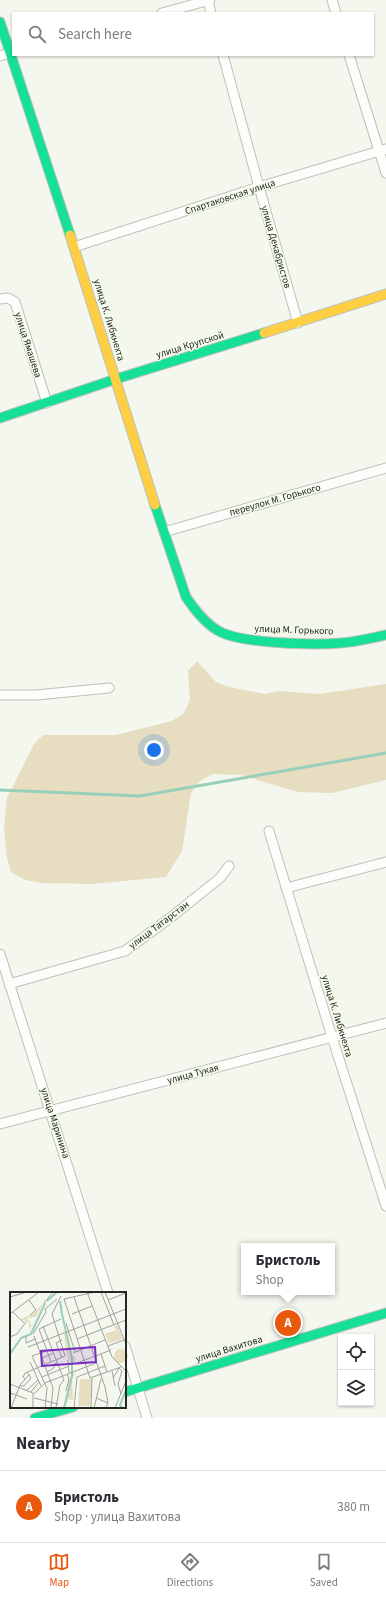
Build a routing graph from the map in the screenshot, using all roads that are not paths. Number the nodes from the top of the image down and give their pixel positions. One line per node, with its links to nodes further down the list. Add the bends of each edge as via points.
1 (209, 0): 3 (street); 4 (street)
2 (332, 0): 5 (street)
3 (166, 12)
4 (211, 12)
5 (336, 12)
6 (0, 22): 7 (street, улица К. Либкнехта)
7 (11, 53): 8 (street); 14 (street, улица К. Либкнехта)
8 (0, 56)
9 (223, 56): 13 (street, улица Декабристов)
10 (349, 56): 11 (street)
11 (382, 150): 12 (street); 13 (street, Спартаковская улица)
12 (386, 173)
13 (259, 187): 14 (street, Спартаковская улица); 17 (street, улица Декабристов)
14 (74, 247): 18 (street, улица К. Либкнехта)
15 (386, 294): 17 (street, улица Крупской)
16 (0, 299): 19 (street, улица Ямашева, via 8,298 15,302)
17 (298, 323): 18 (street, улица Крупской)
18 (116, 379): 19 (street, улица Крупской); 22 (street, улица К. Либкнехта)
19 (47, 403): 20 (street, улица Крупской)
20 (0, 418)
21 (386, 468): 22 (street, переулок М. Горького)
22 (164, 532): 23 (street, улица К. Либкнехта, via 186,597)
23 (205, 621): 24 (street, улица М. Горького, via 224,634 251,640 318,644 342,643)
24 (386, 635)
25 (109, 688): 26 (street, via 36,695)
26 (0, 695)
27 (269, 831): 30 (street, улица К. Либкнехта)
28 (386, 862): 30 (street)
29 (229, 866): 32 (street, улица Татарстан, via 220,878 125,951)
30 (286, 888): 34 (street, улица К. Либкнехта)
31 (0, 954): 32 (street, улица Маринина)
32 (9, 984): 35 (street, улица Маринина)
33 (386, 1023): 34 (street, улица Тукая)
34 (332, 1037): 35 (street, улица Тукая); 37 (street, улица К. Либкнехта)
35 (51, 1111): 36 (street, улица Тукая); 38 (street, улица Маринина)
36 (0, 1124)
37 (386, 1206)
38 (108, 1292)
39 (386, 1313): 41 (street, улица Вахитова)
40 (126, 1349): 41 (street)
41 (138, 1388): 42 (street, улица Вахитова); 45 (street)
42 (126, 1392)
43 (70, 1408): 44 (street)
44 (35, 1418)
45 (147, 1418)

